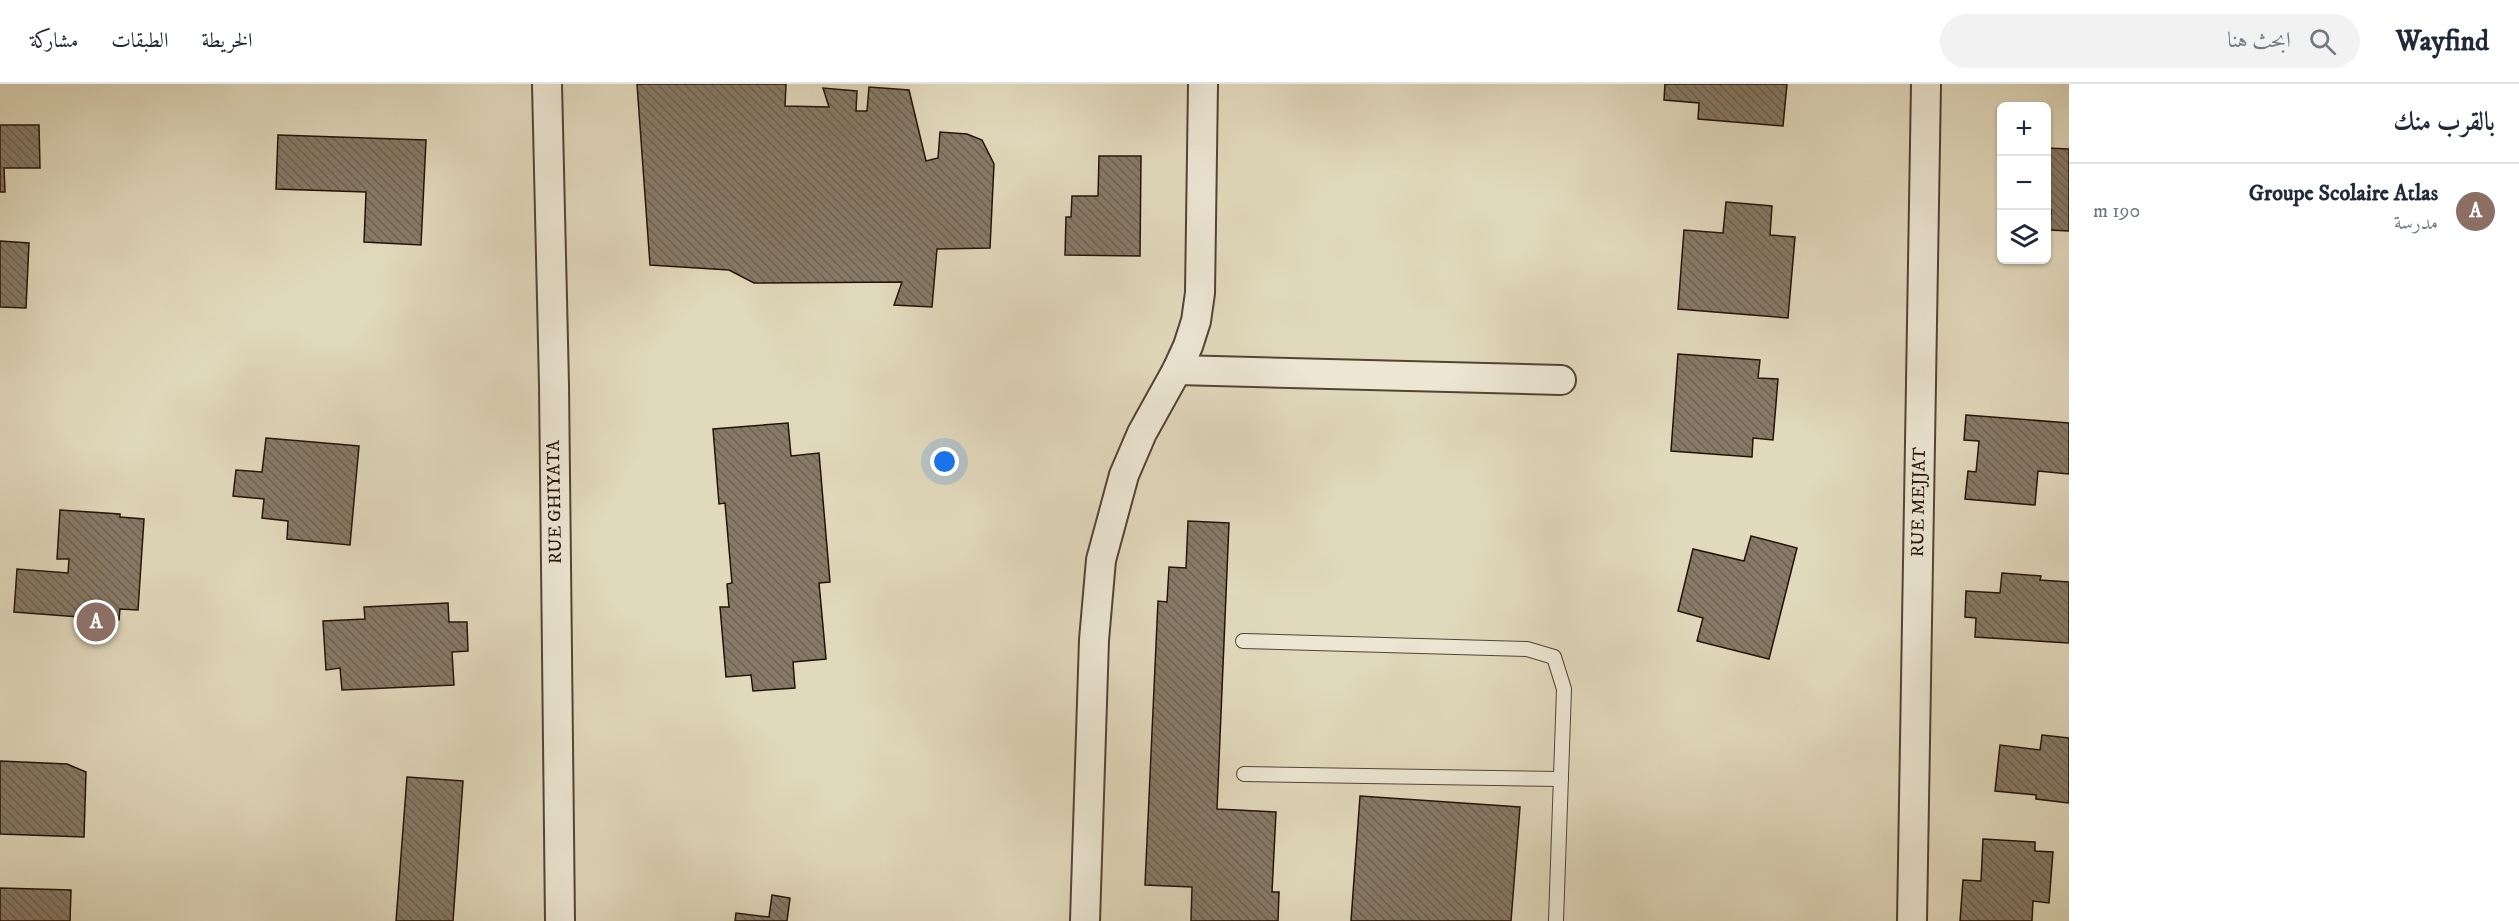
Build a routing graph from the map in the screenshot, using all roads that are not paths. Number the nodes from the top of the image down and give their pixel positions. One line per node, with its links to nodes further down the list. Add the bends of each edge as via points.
1 (547, 84): 9 (street, RUE GHIYATA)
2 (1203, 84): 4 (street, via 1200,293 1196,321)
3 (1926, 84): 12 (street, RUE MEJJAT)
4 (1177, 370): 5 (street); 10 (street, via 1142,433 1124,476 1101,560 1094,640)
5 (1561, 380)
6 (1243, 641): 8 (lane, via 1527,649 1554,657 1564,689)
7 (1244, 774): 8 (lane)
8 (1561, 779): 11 (lane)
9 (560, 921)
10 (1085, 921)
11 (1556, 921)
12 (1912, 921)

